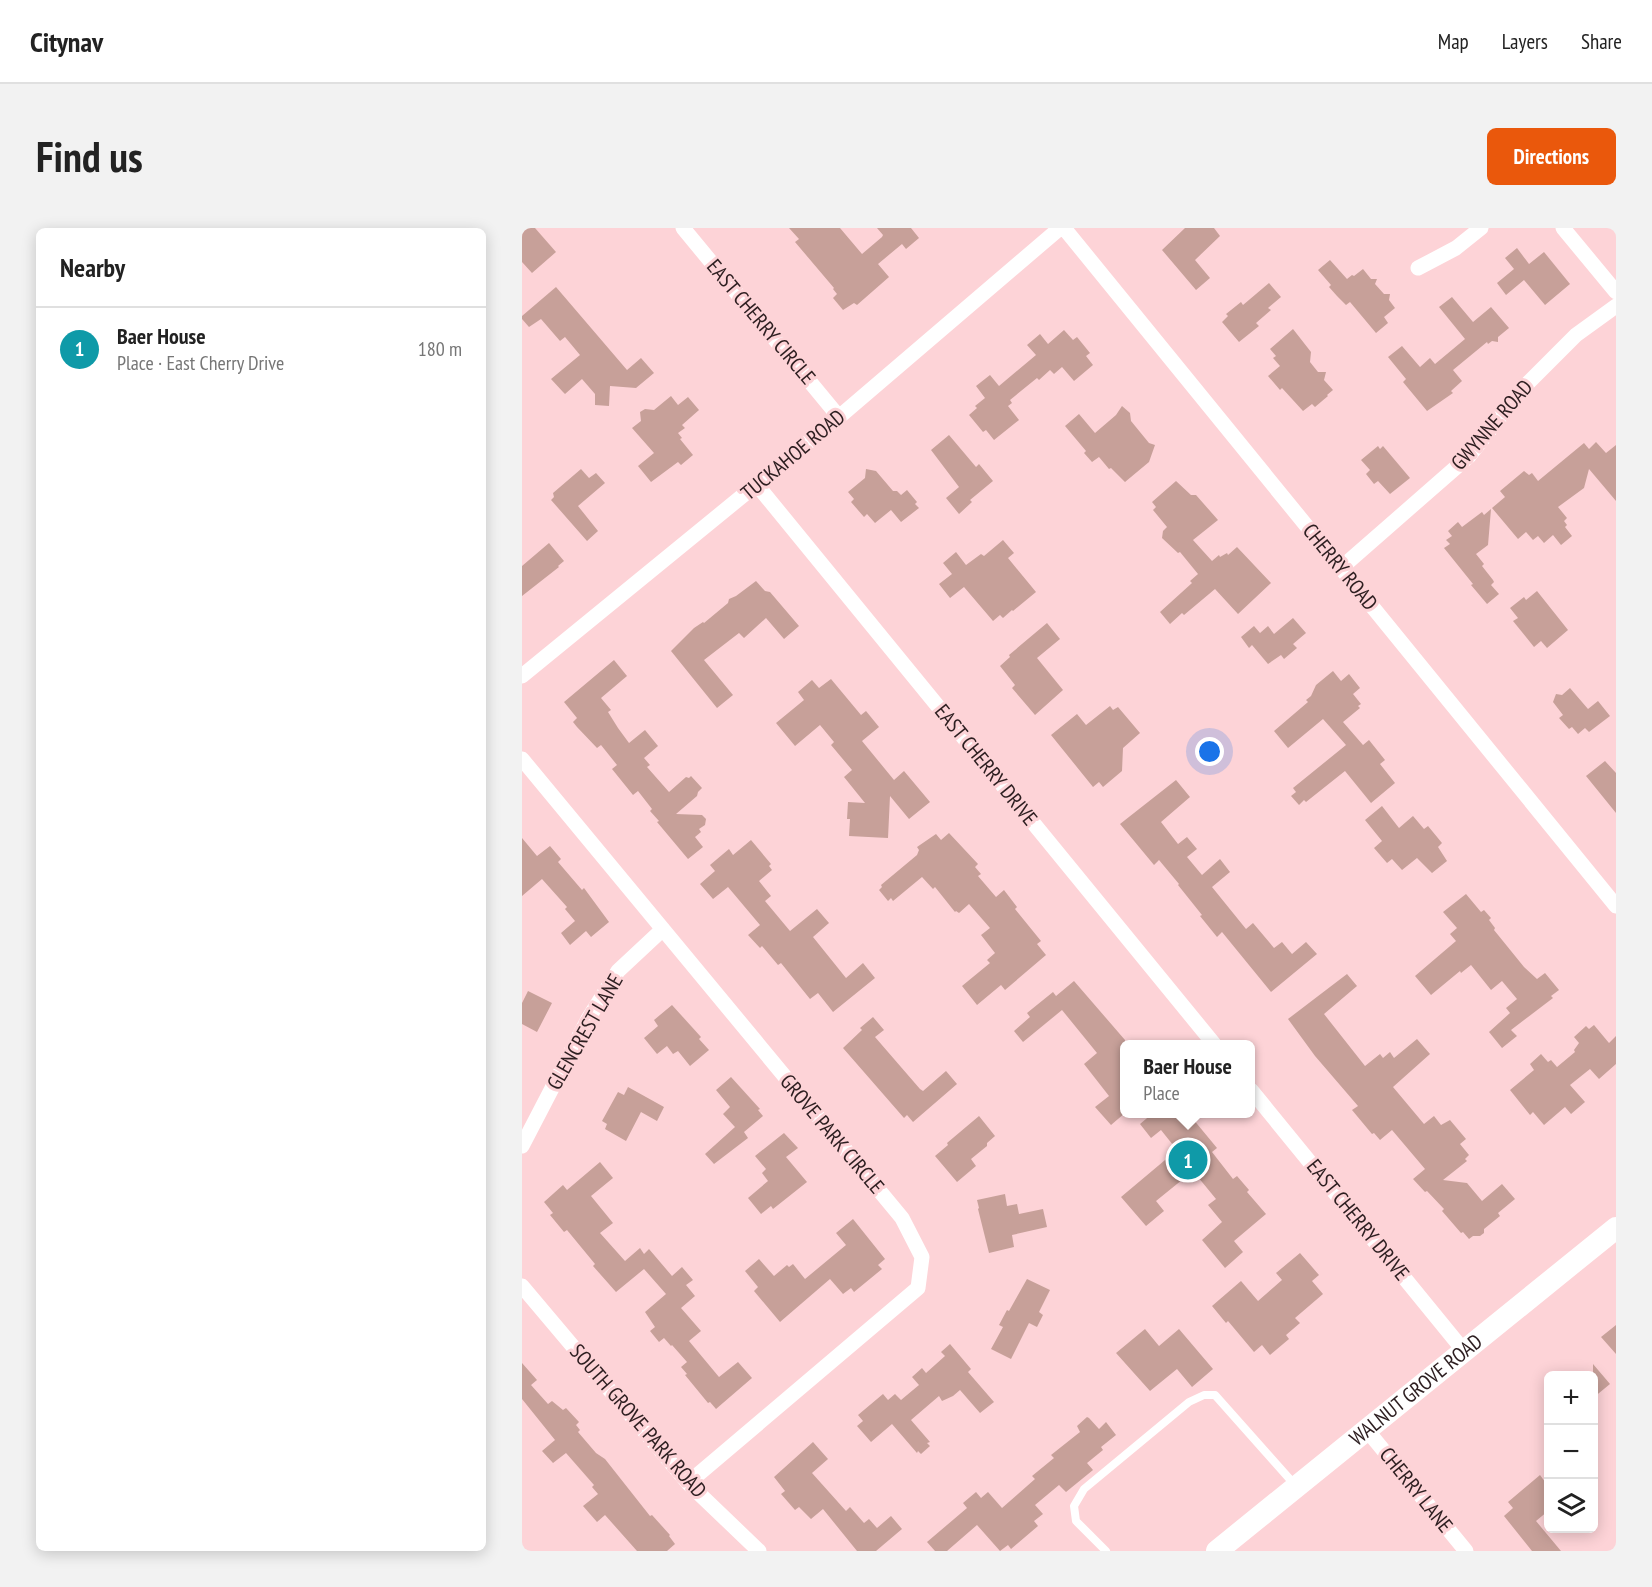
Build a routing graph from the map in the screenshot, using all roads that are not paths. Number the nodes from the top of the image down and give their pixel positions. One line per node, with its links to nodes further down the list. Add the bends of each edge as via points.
1 (683, 228): 9 (street, EAST CHERRY CIRCLE)
2 (1060, 228): 9 (street, TUCKAHOE ROAD)
3 (1064, 228): 11 (street, CHERRY ROAD)
4 (1481, 228): 6 (street, via 1456,248)
5 (1563, 228): 7 (street)
6 (1418, 268)
7 (1616, 292)
8 (1616, 306): 11 (street, GWYNNE ROAD, via 1576,335 1524,387 1468,456)
9 (839, 417): 10 (street, TUCKAHOE ROAD)
10 (757, 485): 12 (street, TUCKAHOE ROAD); 16 (street, EAST CHERRY DRIVE)
11 (1341, 568): 14 (street, CHERRY ROAD)
12 (522, 676)
13 (522, 759): 15 (street, GROVE PARK CIRCLE)
14 (1616, 906)
15 (663, 929): 18 (street, GLENCREST LANE, via 618,971 588,1019); 23 (street, GROVE PARK CIRCLE, via 902,1218 922,1257 918,1288)
16 (1211, 1040)
17 (1255, 1095): 21 (street, EAST CHERRY DRIVE)
18 (522, 1146)
19 (1616, 1228): 21 (main road, WALNUT GROVE ROAD)
20 (522, 1286): 23 (street, SOUTH GROVE PARK ROAD)
21 (1464, 1351): 22 (main road, WALNUT GROVE ROAD)
22 (1366, 1430): 24 (main road, WALNUT GROVE ROAD); 28 (street, CHERRY LANE)
23 (688, 1484): 25 (street, SOUTH GROVE PARK ROAD)
24 (1296, 1487): 26 (lane, via 1215,1395 1204,1395 1189,1402 1084,1489 1074,1506 1076,1521); 27 (main road, WALNUT GROVE ROAD)
25 (759, 1551)
26 (1106, 1551)
27 (1216, 1551)
28 (1466, 1551)

